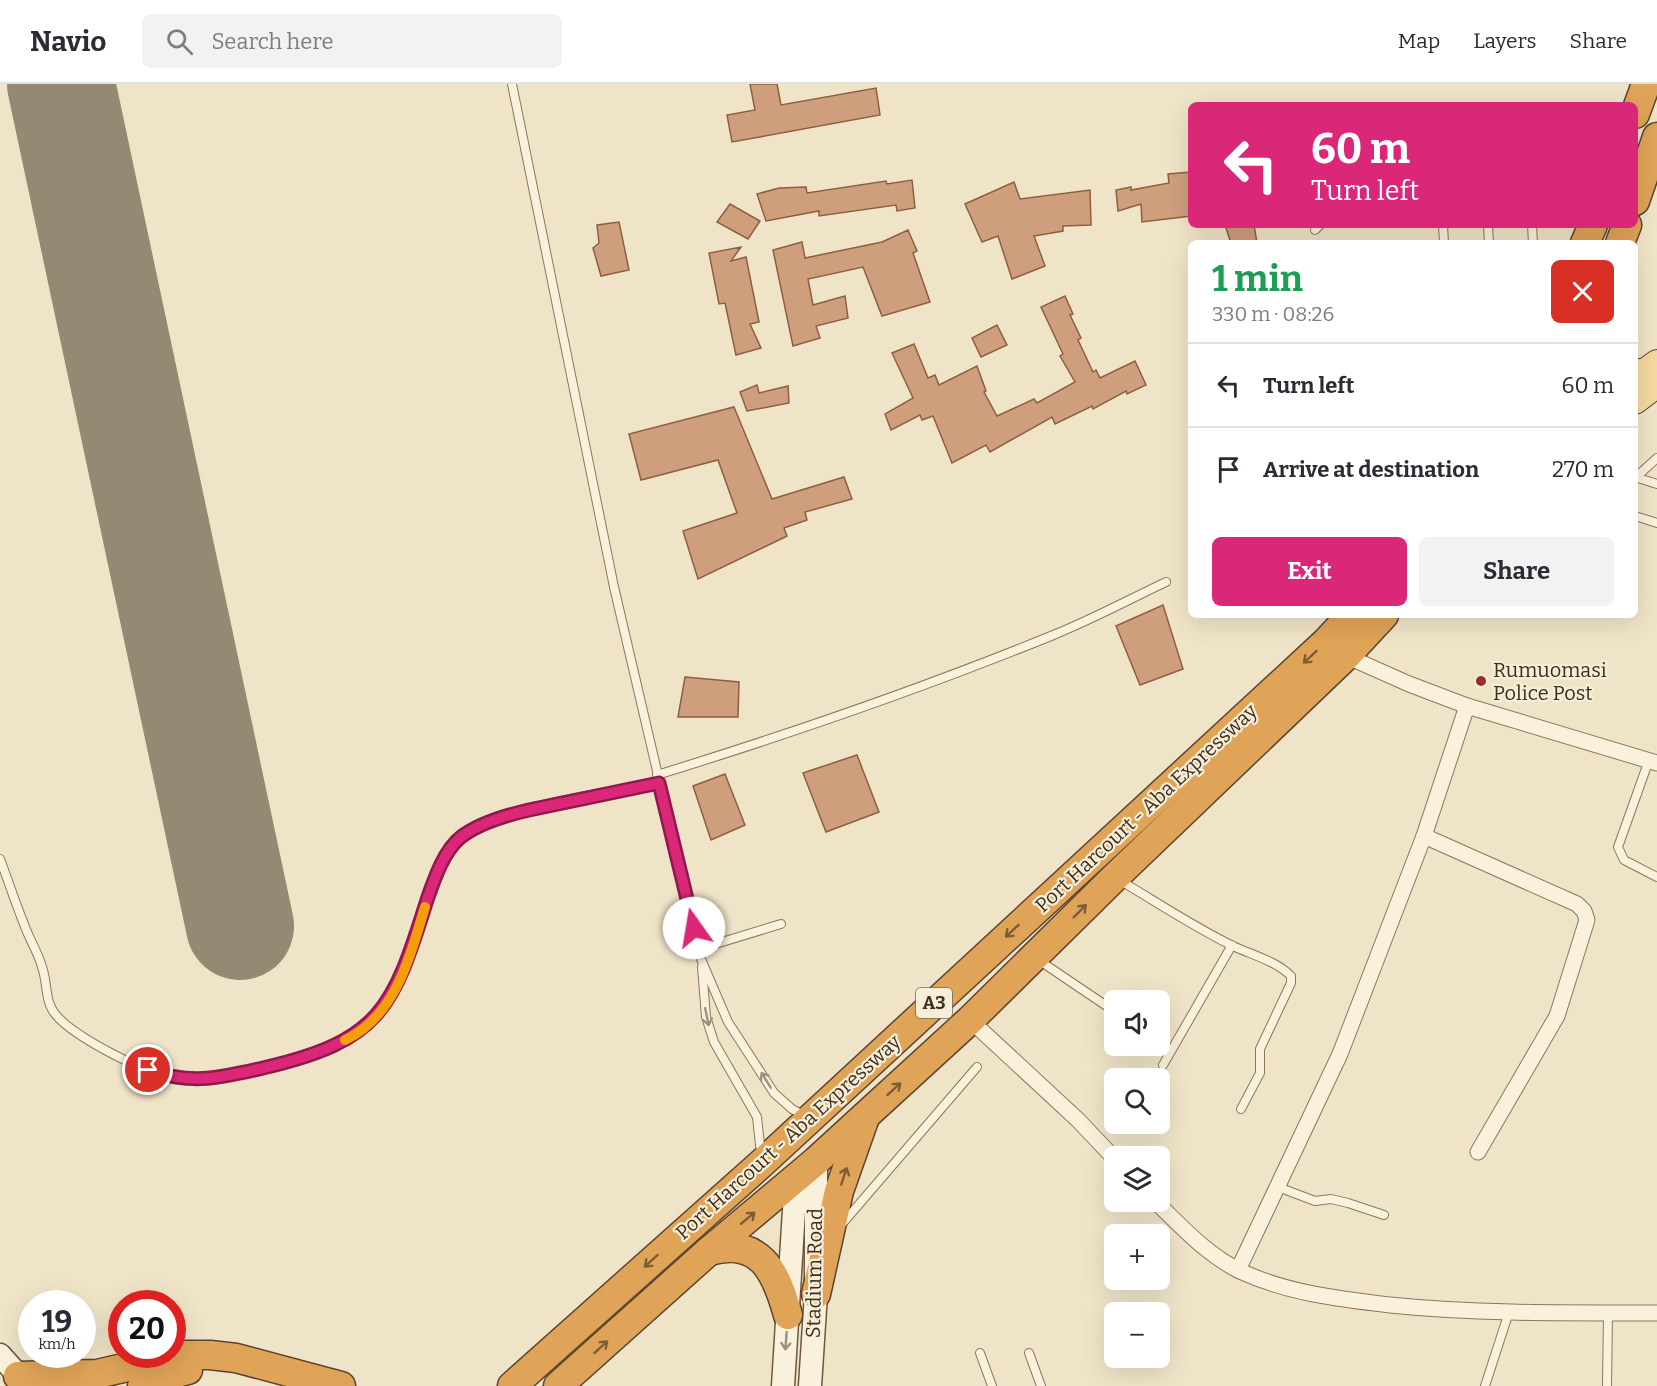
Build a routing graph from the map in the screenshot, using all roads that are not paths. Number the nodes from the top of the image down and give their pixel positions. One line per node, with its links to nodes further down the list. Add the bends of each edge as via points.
1 (512, 84): 22 (lane, via 590,471)
2 (1646, 84): 3 (highway)
3 (1638, 106)
4 (1657, 137): 5 (highway)
5 (1638, 192)
6 (1657, 363): 7 (main road)
7 (1638, 372)
8 (1657, 384): 9 (main road)
9 (1638, 398)
10 (1657, 458): 11 (lane)
11 (1638, 474)
12 (1638, 478): 13 (lane)
13 (1657, 484)
14 (1638, 517): 15 (lane)
15 (1657, 523)
16 (1166, 582): 22 (lane, via 1054,635 990,660)
17 (1348, 618): 38 (highway, Port Harcourt - Aba Expressway / A3, one-way to 38)
18 (1381, 618): 19 (highway, Port Harcourt - Aba Expressway / A3)
19 (1346, 656): 20 (street); 25 (highway, Port Harcourt - Aba Expressway / A3)
20 (1467, 706): 21 (street); 23 (street)
21 (1653, 761): 26 (lane, via 1618,847 1624,860)
22 (658, 779): 24 (lane, via 511,814 461,837 447,854 432,885 408,963 395,991 367,1026 336,1045 215,1078 175,1079 148,1070 92,1042 56,1016 45,992 43,969); 29 (lane)
23 (1424, 836): 40 (street, via 1578,904 1587,920 1557,1016); 43 (street, via 1340,1054)
24 (0, 859)
25 (1114, 877): 28 (lane); 30 (highway, Port Harcourt - Aba Expressway / A3, one-way to 25)
26 (1657, 877)
27 (781, 924): 29 (lane)
28 (1232, 945): 34 (lane); 36 (lane, via 1291,976 1260,1049 1260,1073)
29 (699, 949): 31 (lane)
30 (1034, 957): 32 (lane); 33 (highway, Port Harcourt - Aba Expressway / A3)
31 (701, 959): 38 (lane, one-way to 31, via 774,1093 728,1022); 41 (lane, one-way to 41, via 706,1017 714,1042 757,1116)
32 (1104, 1004)
33 (970, 1020): 37 (highway, Port Harcourt - Aba Expressway / A3, one-way to 33); 39 (street)
34 (1163, 1065)
35 (977, 1067): 46 (lane)
36 (1241, 1109)
37 (867, 1114): 42 (highway, Port Harcourt - Aba Expressway / A3); 46 (highway, one-way to 37, via 839,1191)
38 (809, 1118): 41 (highway, Port Harcourt - Aba Expressway / A3)
39 (1104, 1147)
40 (1478, 1152)
41 (762, 1163): 60 (highway, Port Harcourt - Aba Expressway / A3, one-way to 60)
42 (806, 1169): 47 (highway, Port Harcourt - Aba Expressway / A3, one-way to 42); 49 (main road, Stadium Road); 53 (main road, Stadium Road)
43 (1278, 1187): 45 (lane, via 1315,1201 1330,1199); 48 (street)
44 (1166, 1212): 48 (street, via 1196,1241)
45 (1383, 1215)
46 (828, 1242): 49 (highway)
47 (708, 1251): 53 (highway, via 735,1249 762,1259 778,1281); 61 (highway, Port Harcourt - Aba Expressway / A3, one-way to 47)
48 (1238, 1270): 50 (street, via 1267,1282 1335,1299 1454,1311)
49 (816, 1294): 63 (main road, Stadium Road)
50 (1509, 1312): 51 (street); 66 (lane)
51 (1608, 1313): 52 (street); 67 (lane)
52 (1657, 1313)
53 (788, 1315): 62 (main road, Stadium Road, one-way to 62)
54 (980, 1353): 64 (lane)
55 (1029, 1353): 65 (lane)
56 (15, 1372): 59 (highway, via 97,1374 180,1355 210,1355 236,1358)
57 (142, 1386): 58 (highway, via 182,1370 211,1369)
58 (276, 1386)
59 (341, 1386)
60 (512, 1386)
61 (558, 1386)
62 (783, 1386)
63 (810, 1386)
64 (992, 1386)
65 (1041, 1386)
66 (1485, 1386)
67 (1607, 1386)

